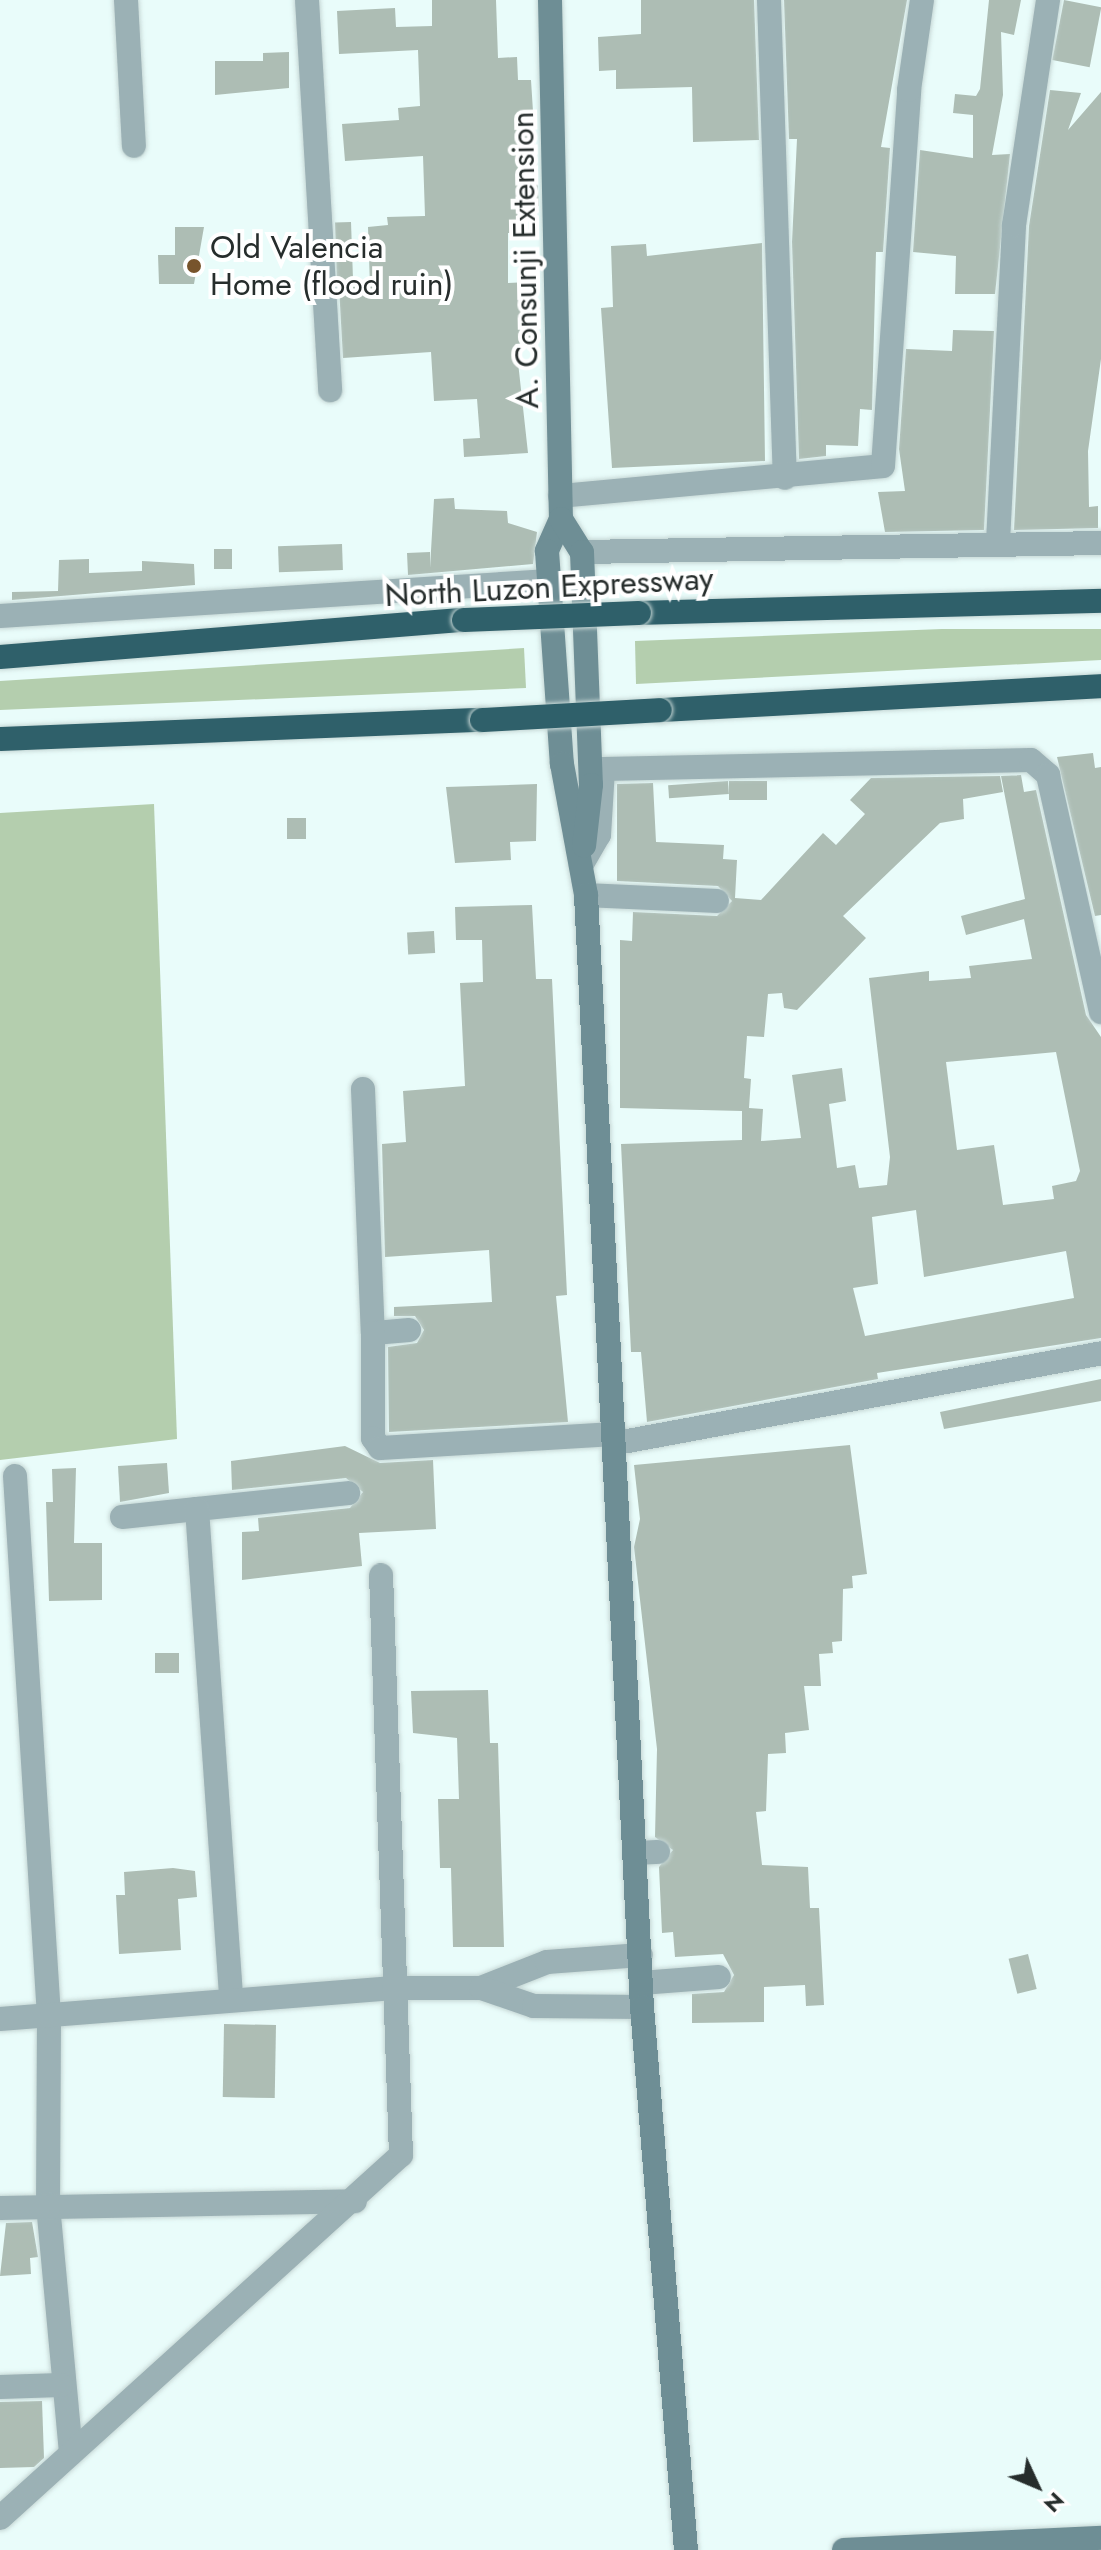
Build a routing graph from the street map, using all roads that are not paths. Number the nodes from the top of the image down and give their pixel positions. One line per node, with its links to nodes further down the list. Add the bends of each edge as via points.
1 (126, 0): 7 (street)
2 (307, 0): 8 (street)
3 (550, 0): 10 (main road, A. Consunji Extension)
4 (769, 0): 9 (street)
5 (922, 0): 9 (street, via 909,90 886,458 872,471)
6 (1048, 0): 11 (street, via 1012,240)
7 (134, 146)
8 (330, 390)
9 (785, 478): 10 (street)
10 (561, 507): 13 (main road); 14 (main road, via 547,551)
11 (998, 542): 12 (street); 13 (street)
12 (1101, 543)
13 (582, 552): 20 (main road, via 591,785)
14 (549, 581): 16 (street); 20 (main road, via 562,764)
15 (1101, 601): 17 (highway, North Luzon Expressway, bridge, via 464,620)
16 (0, 616)
17 (0, 657)
18 (1101, 686): 19 (highway, bridge, via 482,720)
19 (0, 739)
20 (582, 864): 21 (main road); 23 (street, via 599,835 603,769 1031,760 1048,775)
21 (586, 895): 22 (street); 28 (main road)
22 (717, 901)
23 (1101, 1012)
24 (363, 1089): 26 (street)
25 (409, 1330): 26 (street)
26 (373, 1333): 28 (street, via 373,1438 380,1448)
27 (1101, 1353): 28 (street)
28 (616, 1439): 34 (main road, via 648,1852)
29 (15, 1476): 40 (street)
30 (348, 1493): 31 (street)
31 (197, 1509): 32 (street); 39 (street)
32 (122, 1517)
33 (381, 1575): 36 (street)
34 (641, 1955): 37 (street, via 547,1962); 38 (main road)
35 (719, 1977): 38 (street)
36 (394, 1988): 37 (street); 39 (street); 42 (street, via 401,2155)
37 (481, 1988): 38 (street, via 534,2006)
38 (642, 1995): 50 (main road)
39 (231, 1996): 40 (street)
40 (49, 2017): 41 (street); 43 (street)
41 (0, 2019)
42 (355, 2201): 43 (street); 47 (street)
43 (48, 2205): 44 (street); 45 (street)
44 (0, 2208)
45 (61, 2385): 46 (street); 47 (street)
46 (0, 2387)
47 (71, 2453): 48 (street)
48 (0, 2518)
49 (1101, 2538): 51 (main road)
50 (686, 2550)
51 (844, 2550)

